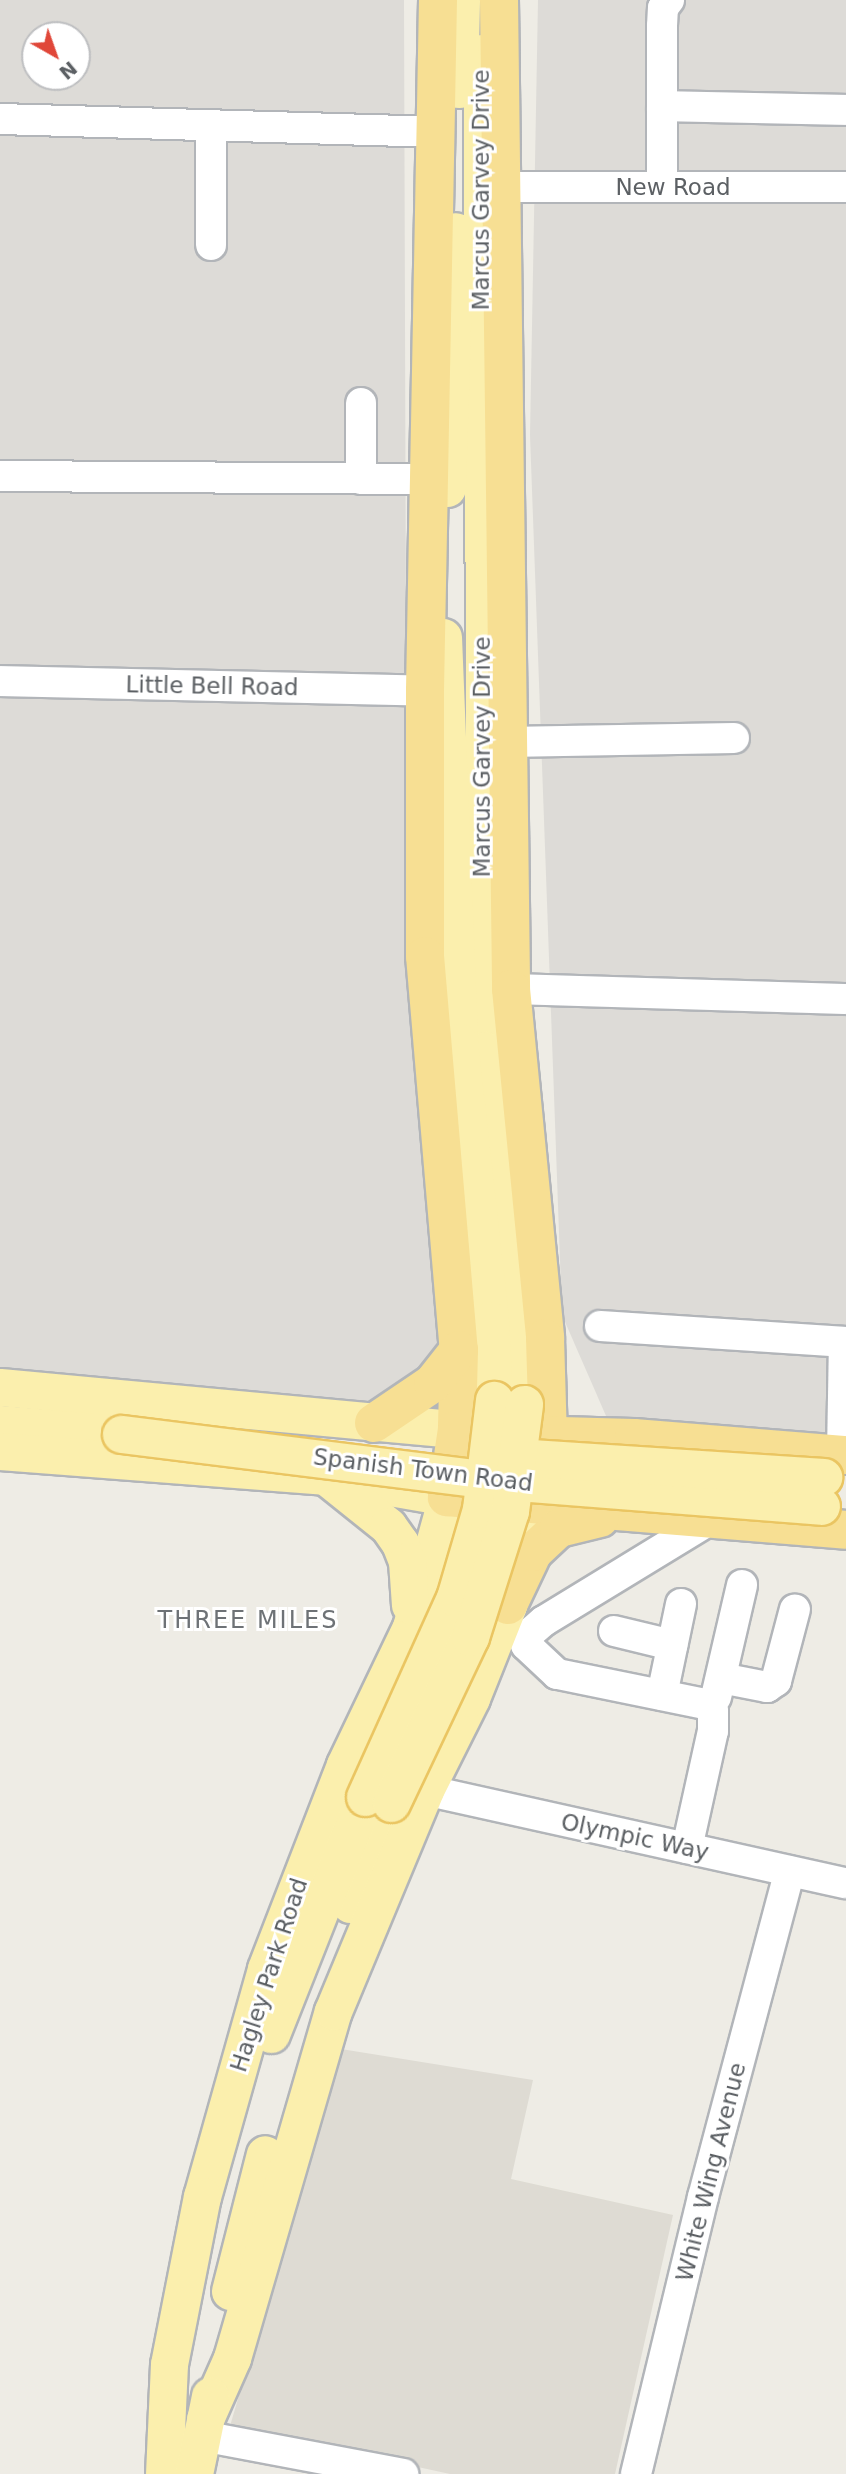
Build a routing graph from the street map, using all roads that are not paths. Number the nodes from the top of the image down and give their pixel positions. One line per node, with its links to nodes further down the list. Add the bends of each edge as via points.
1 (438, 0): 10 (highway, Marcus Garvey Drive)
2 (461, 0): 25 (main road, Marcus Garvey Drive, via 443,637)
3 (483, 0): 25 (main road, Marcus Garvey Drive)
4 (499, 0): 11 (highway, Marcus Garvey Drive)
5 (668, 0): 6 (street, via 663,8)
6 (662, 106): 7 (street); 12 (street)
7 (846, 110)
8 (0, 119): 9 (street)
9 (211, 128): 10 (street); 14 (street)
10 (435, 132): 18 (highway, Marcus Garvey Drive)
11 (500, 187): 12 (street, New Road); 22 (highway, Marcus Garvey Drive)
12 (662, 187): 13 (street, New Road)
13 (846, 187)
14 (211, 245)
15 (361, 403): 17 (street)
16 (0, 476): 17 (street)
17 (361, 479): 18 (street)
18 (429, 479): 20 (highway, Marcus Garvey Drive)
19 (0, 681): 20 (street, Little Bell Road)
20 (425, 691): 29 (highway, Marcus Garvey Drive, via 425,957)
21 (734, 737): 22 (street)
22 (507, 742): 23 (highway, Marcus Garvey Drive)
23 (511, 989): 24 (street); 27 (highway, Marcus Garvey Drive)
24 (846, 999)
25 (472, 1046): 41 (main road, Marcus Garvey Drive, bridge, via 493,1387)
26 (600, 1326): 28 (street)
27 (545, 1338): 36 (highway, Marcus Garvey Drive); 37 (highway, via 555,1386 563,1399 599,1427)
28 (845, 1342): 40 (street)
29 (459, 1350): 32 (highway, via 433,1382); 35 (highway, Marcus Garvey Drive)
30 (0, 1387): 32 (main road, Spanish Town Road)
31 (0, 1404): 34 (main road, Spanish Town Road)
32 (374, 1423): 35 (main road, Spanish Town Road)
33 (0, 1424): 34 (main road, Spanish Town Road)
34 (122, 1426): 40 (main road, Spanish Town Road, bridge)
35 (457, 1429): 36 (highway, Spanish Town Road); 41 (highway, Marcus Garvey Drive)
36 (548, 1437): 37 (highway, Spanish Town Road); 41 (highway, Marcus Garvey Drive)
37 (634, 1438): 40 (highway, Spanish Town Road)
38 (0, 1451): 39 (main road, Spanish Town Road)
39 (327, 1476): 41 (main road, Spanish Town Road); 48 (main road, via 388,1526 400,1543 410,1584)
40 (839, 1487): 43 (highway, Spanish Town Road)
41 (494, 1506): 42 (highway, Spanish Town Road); 46 (main road, Hagley Park Road); 48 (main road, Hagley Park Road); 55 (main road, Hagley Park Road, bridge)
42 (658, 1515): 43 (highway, Spanish Town Road); 46 (highway, via 603,1517 559,1528 533,1552)
43 (711, 1520): 52 (street, via 544,1621 530,1633 526,1645 557,1674)
44 (742, 1585): 51 (street)
45 (681, 1604): 50 (street)
46 (508, 1605): 54 (main road, Hagley Park Road, via 471,1698)
47 (795, 1609): 51 (street, via 776,1681 767,1687)
48 (411, 1627): 54 (main road, via 390,1716 393,1750); 61 (main road, Hagley Park Road, via 336,1788 266,1969 200,2209 169,2364)
49 (614, 1631): 50 (street)
50 (672, 1645): 52 (street)
51 (721, 1678): 53 (street)
52 (662, 1695): 53 (street, via 705,1704)
53 (713, 1711): 56 (street, via 713,1731)
54 (425, 1790): 56 (street, Olympic Way); 59 (main road, Hagley Park Road, via 333,2011 232,2358)
55 (378, 1800): 59 (main road, Hagley Park Road, via 305,2016 240,2243); 61 (main road, Hagley Park Road, via 275,2020 212,2250)
56 (687, 1848): 57 (street, Olympic Way)
57 (790, 1871): 58 (street, Olympic Way); 63 (street, White Wing Avenue)
58 (846, 1883)
59 (204, 2427): 60 (street); 62 (main road, Hagley Park Road)
60 (393, 2473)
61 (165, 2474)
62 (194, 2474)
63 (636, 2474)

